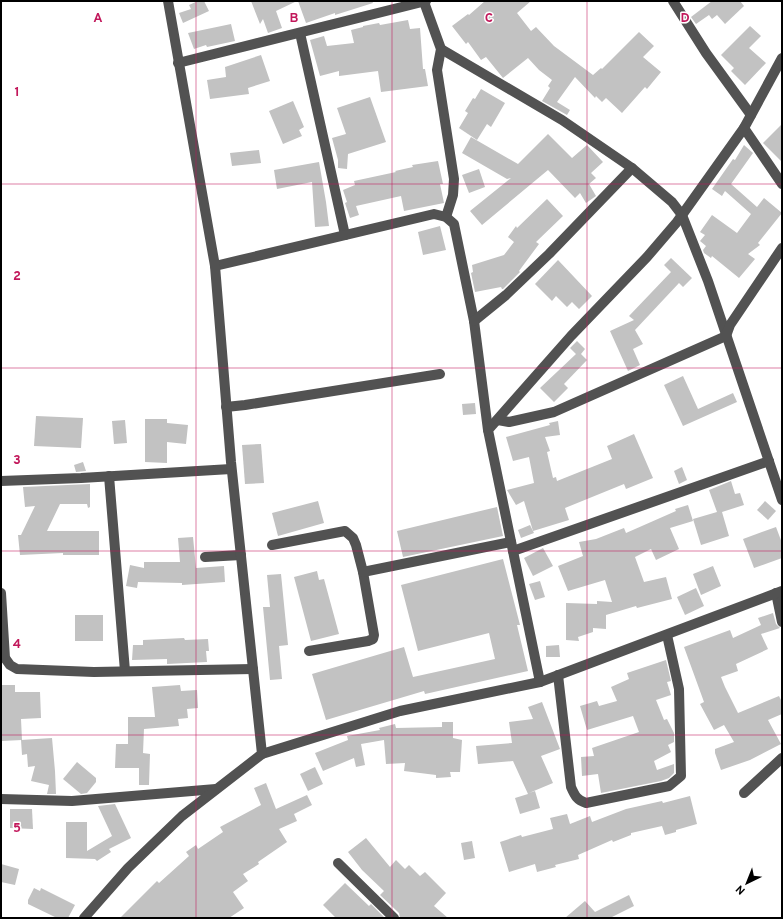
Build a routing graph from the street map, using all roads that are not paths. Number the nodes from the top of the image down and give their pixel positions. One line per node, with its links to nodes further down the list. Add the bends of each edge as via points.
1 (168, 1): 7 (street)
2 (425, 1): 4 (street); 5 (street)
3 (673, 1): 8 (street, via 706,53)
4 (300, 34): 7 (street); 14 (street)
5 (441, 49): 10 (street, via 562,120); 13 (street, via 437,70 454,179 453,195)
6 (782, 58): 8 (street)
7 (178, 63): 16 (street)
8 (751, 114): 9 (street)
9 (744, 128): 11 (street); 12 (street)
10 (632, 168): 12 (street, via 672,202); 17 (street, via 506,296)
11 (782, 184)
12 (682, 215): 18 (street); 21 (street, via 647,257 571,336)
13 (446, 216): 14 (street, via 434,214); 17 (street, via 454,224)
14 (345, 236): 16 (street)
15 (782, 248): 18 (street, via 730,325)
16 (215, 266): 20 (street)
17 (474, 321): 22 (street)
18 (726, 336): 21 (street, via 554,412 509,422); 23 (street)
19 (440, 374): 20 (street)
20 (226, 407): 24 (street)
21 (498, 420): 22 (street)
22 (488, 430): 29 (street)
23 (769, 461): 27 (street); 29 (street)
24 (231, 469): 25 (street); 30 (street)
25 (109, 476): 26 (street); 40 (street)
26 (1, 481)
27 (782, 500)
28 (272, 545): 32 (street, via 345,531 353,538)
29 (512, 547): 32 (street); 42 (street)
30 (241, 555): 31 (street); 39 (street)
31 (205, 557)
32 (363, 572): 38 (street, via 374,631 373,639)
33 (779, 592): 35 (street); 36 (street)
34 (1, 593): 37 (street)
35 (782, 622)
36 (667, 635): 41 (street); 41 (street, via 679,689 681,776 669,786 586,803 580,801 571,788)
37 (3, 645): 40 (street, via 5,658 17,669)
38 (310, 651)
39 (253, 669): 40 (street); 43 (street)
40 (125, 671)
41 (558, 675): 42 (street)
42 (540, 682): 43 (street, via 400,711)
43 (262, 754): 45 (street)
44 (782, 758): 46 (street)
45 (217, 789): 47 (street, via 72,801); 49 (street, via 182,816 128,868)
46 (744, 793)
47 (1, 799)
48 (338, 863): 50 (street)
49 (84, 918)
50 (394, 918)

